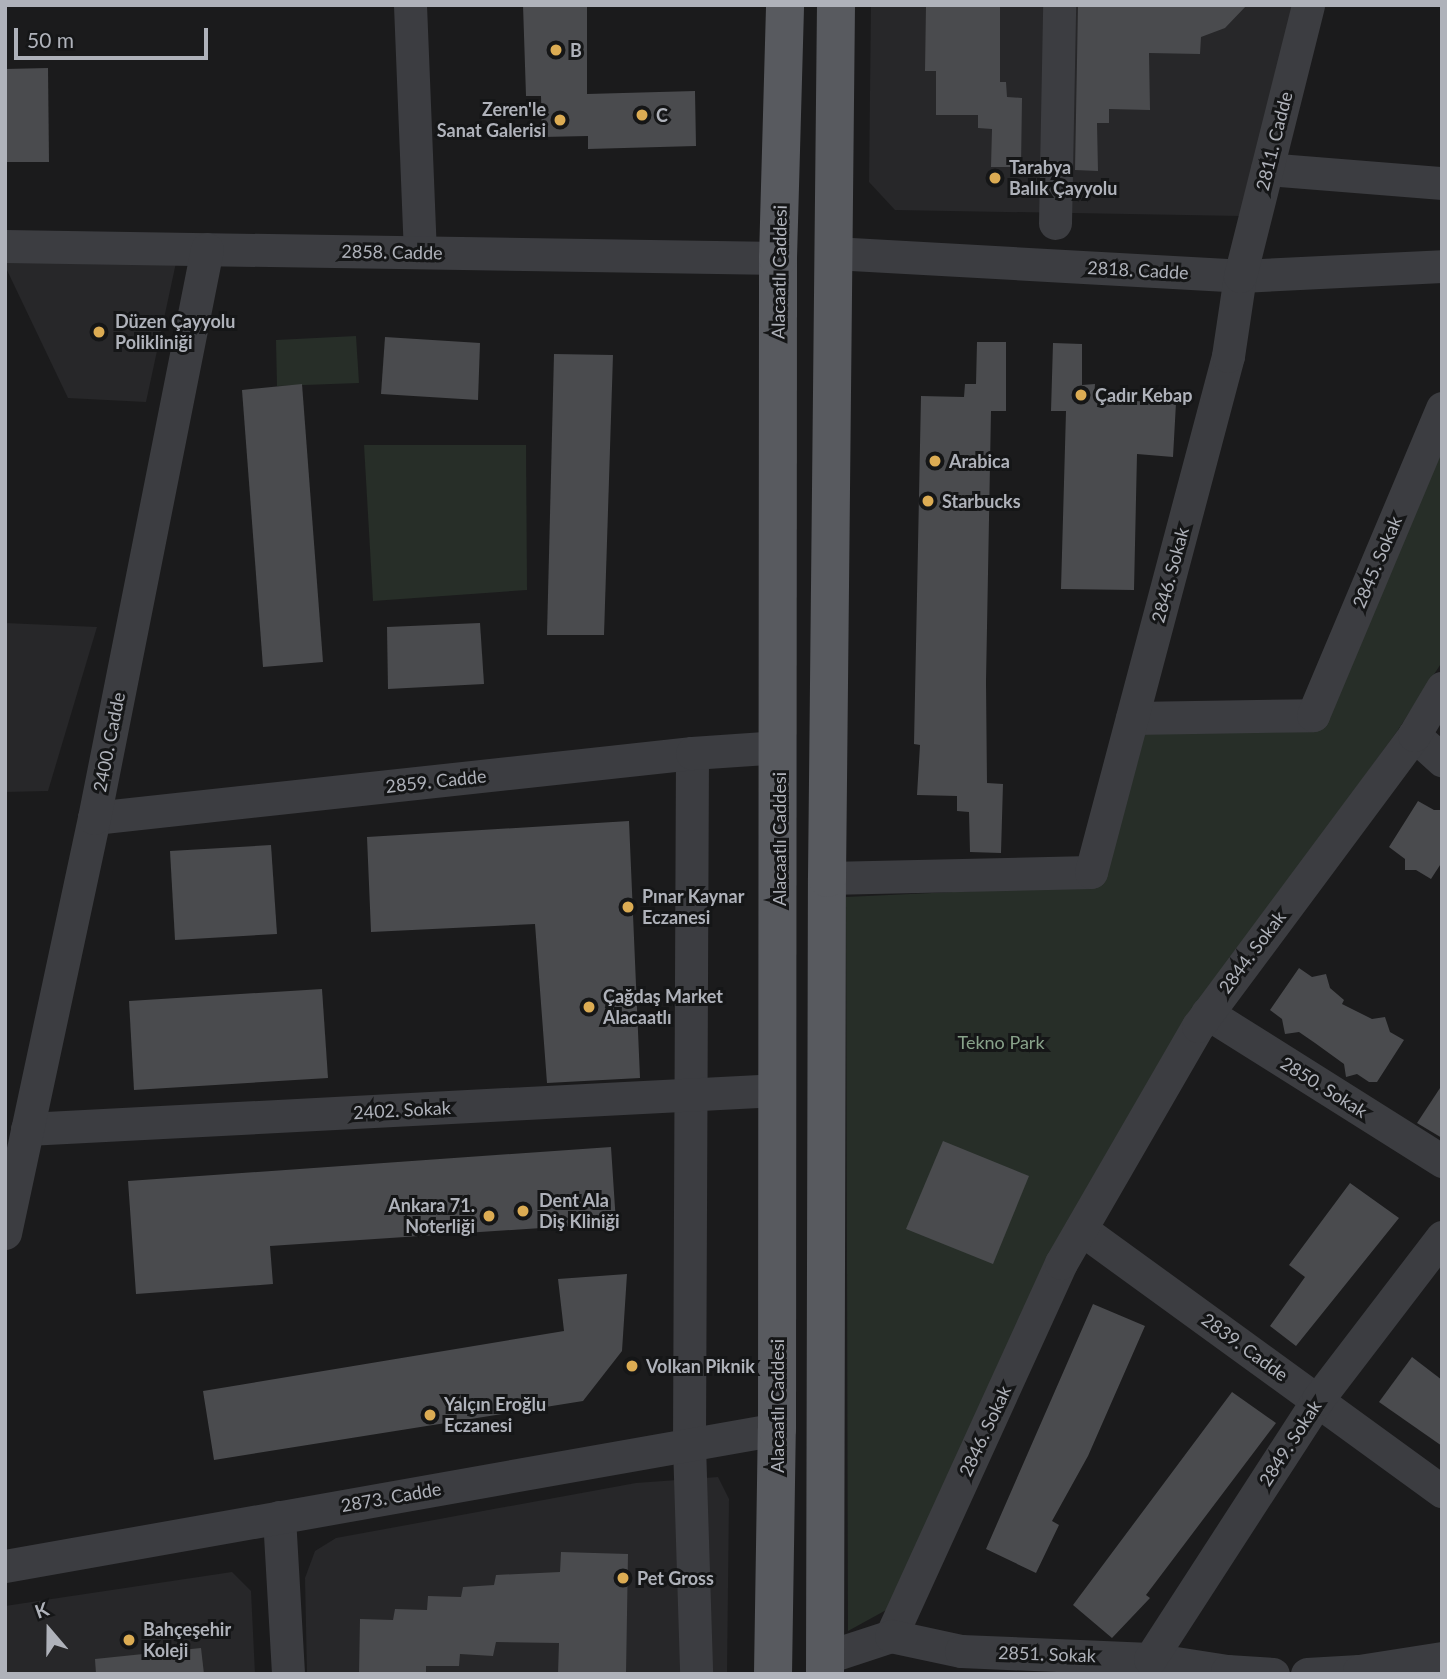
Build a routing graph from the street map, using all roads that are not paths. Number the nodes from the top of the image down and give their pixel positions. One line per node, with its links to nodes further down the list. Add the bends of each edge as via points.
1 (410, 5): 11 (street)
2 (785, 5): 13 (main road, Alacaatlı Caddesi)
3 (836, 5): 12 (main road)
4 (1059, 5): 8 (street)
5 (1308, 5): 6 (street, 2811. Cadde)
6 (1267, 169): 7 (street); 15 (street, 2811. Cadde)
7 (1442, 183)
8 (1055, 223)
9 (5, 246): 10 (street, 2858. Cadde)
10 (207, 249): 11 (street, 2858. Cadde); 23 (street, 2400. Cadde)
11 (420, 253): 13 (street, 2858. Cadde)
12 (834, 253): 15 (street, 2818. Cadde); 24 (main road)
13 (778, 258): 20 (main road, Alacaatlı Caddesi)
14 (1442, 266): 15 (street, 2818. Cadde)
15 (1240, 276): 18 (street, 2846. Sokak, via 1228,356)
16 (1442, 408): 18 (street, 2845. Sokak, via 1313,715)
17 (1442, 688): 19 (street, 2844. Sokak)
18 (1132, 718): 24 (street, 2846. Sokak, via 1091,872)
19 (1414, 735): 22 (street); 25 (street, 2844. Sokak)
20 (779, 747): 21 (street, 2859. Cadde); 26 (main road, Alacaatlı Caddesi)
21 (692, 753): 23 (street, 2859. Cadde); 27 (street)
22 (1442, 760)
23 (94, 818): 28 (street, 2400. Cadde)
24 (827, 878): 42 (main road)
25 (1207, 1013): 29 (street, 2850. Sokak); 30 (street, 2844. Sokak)
26 (777, 1090): 27 (street, 2402. Sokak); 34 (main road, Alacaatlı Caddesi)
27 (690, 1095): 28 (street, 2402. Sokak); 35 (street)
28 (27, 1129): 31 (street, 2400. Cadde)
29 (1442, 1161)
30 (1081, 1228): 33 (street, 2839. Cadde); 39 (street, 2846. Sokak)
31 (5, 1233)
32 (1442, 1237): 33 (street, 2849. Sokak)
33 (1318, 1399): 36 (street, 2839. Cadde); 40 (street, 2849. Sokak)
34 (777, 1429): 35 (street, 2873. Cadde); 45 (main road, Alacaatlı Caddesi)
35 (689, 1445): 37 (street, 2873. Cadde); 44 (street)
36 (1442, 1491)
37 (279, 1517): 38 (street, 2873. Cadde); 43 (street)
38 (5, 1566)
39 (891, 1636): 40 (street, 2851. Sokak, via 961,1651); 42 (street)
40 (1150, 1658): 46 (street, 2851. Sokak)
41 (1442, 1658): 47 (street)
42 (824, 1666)
43 (288, 1674)
44 (696, 1674)
45 (773, 1674)
46 (1273, 1674)
47 (1307, 1674)

